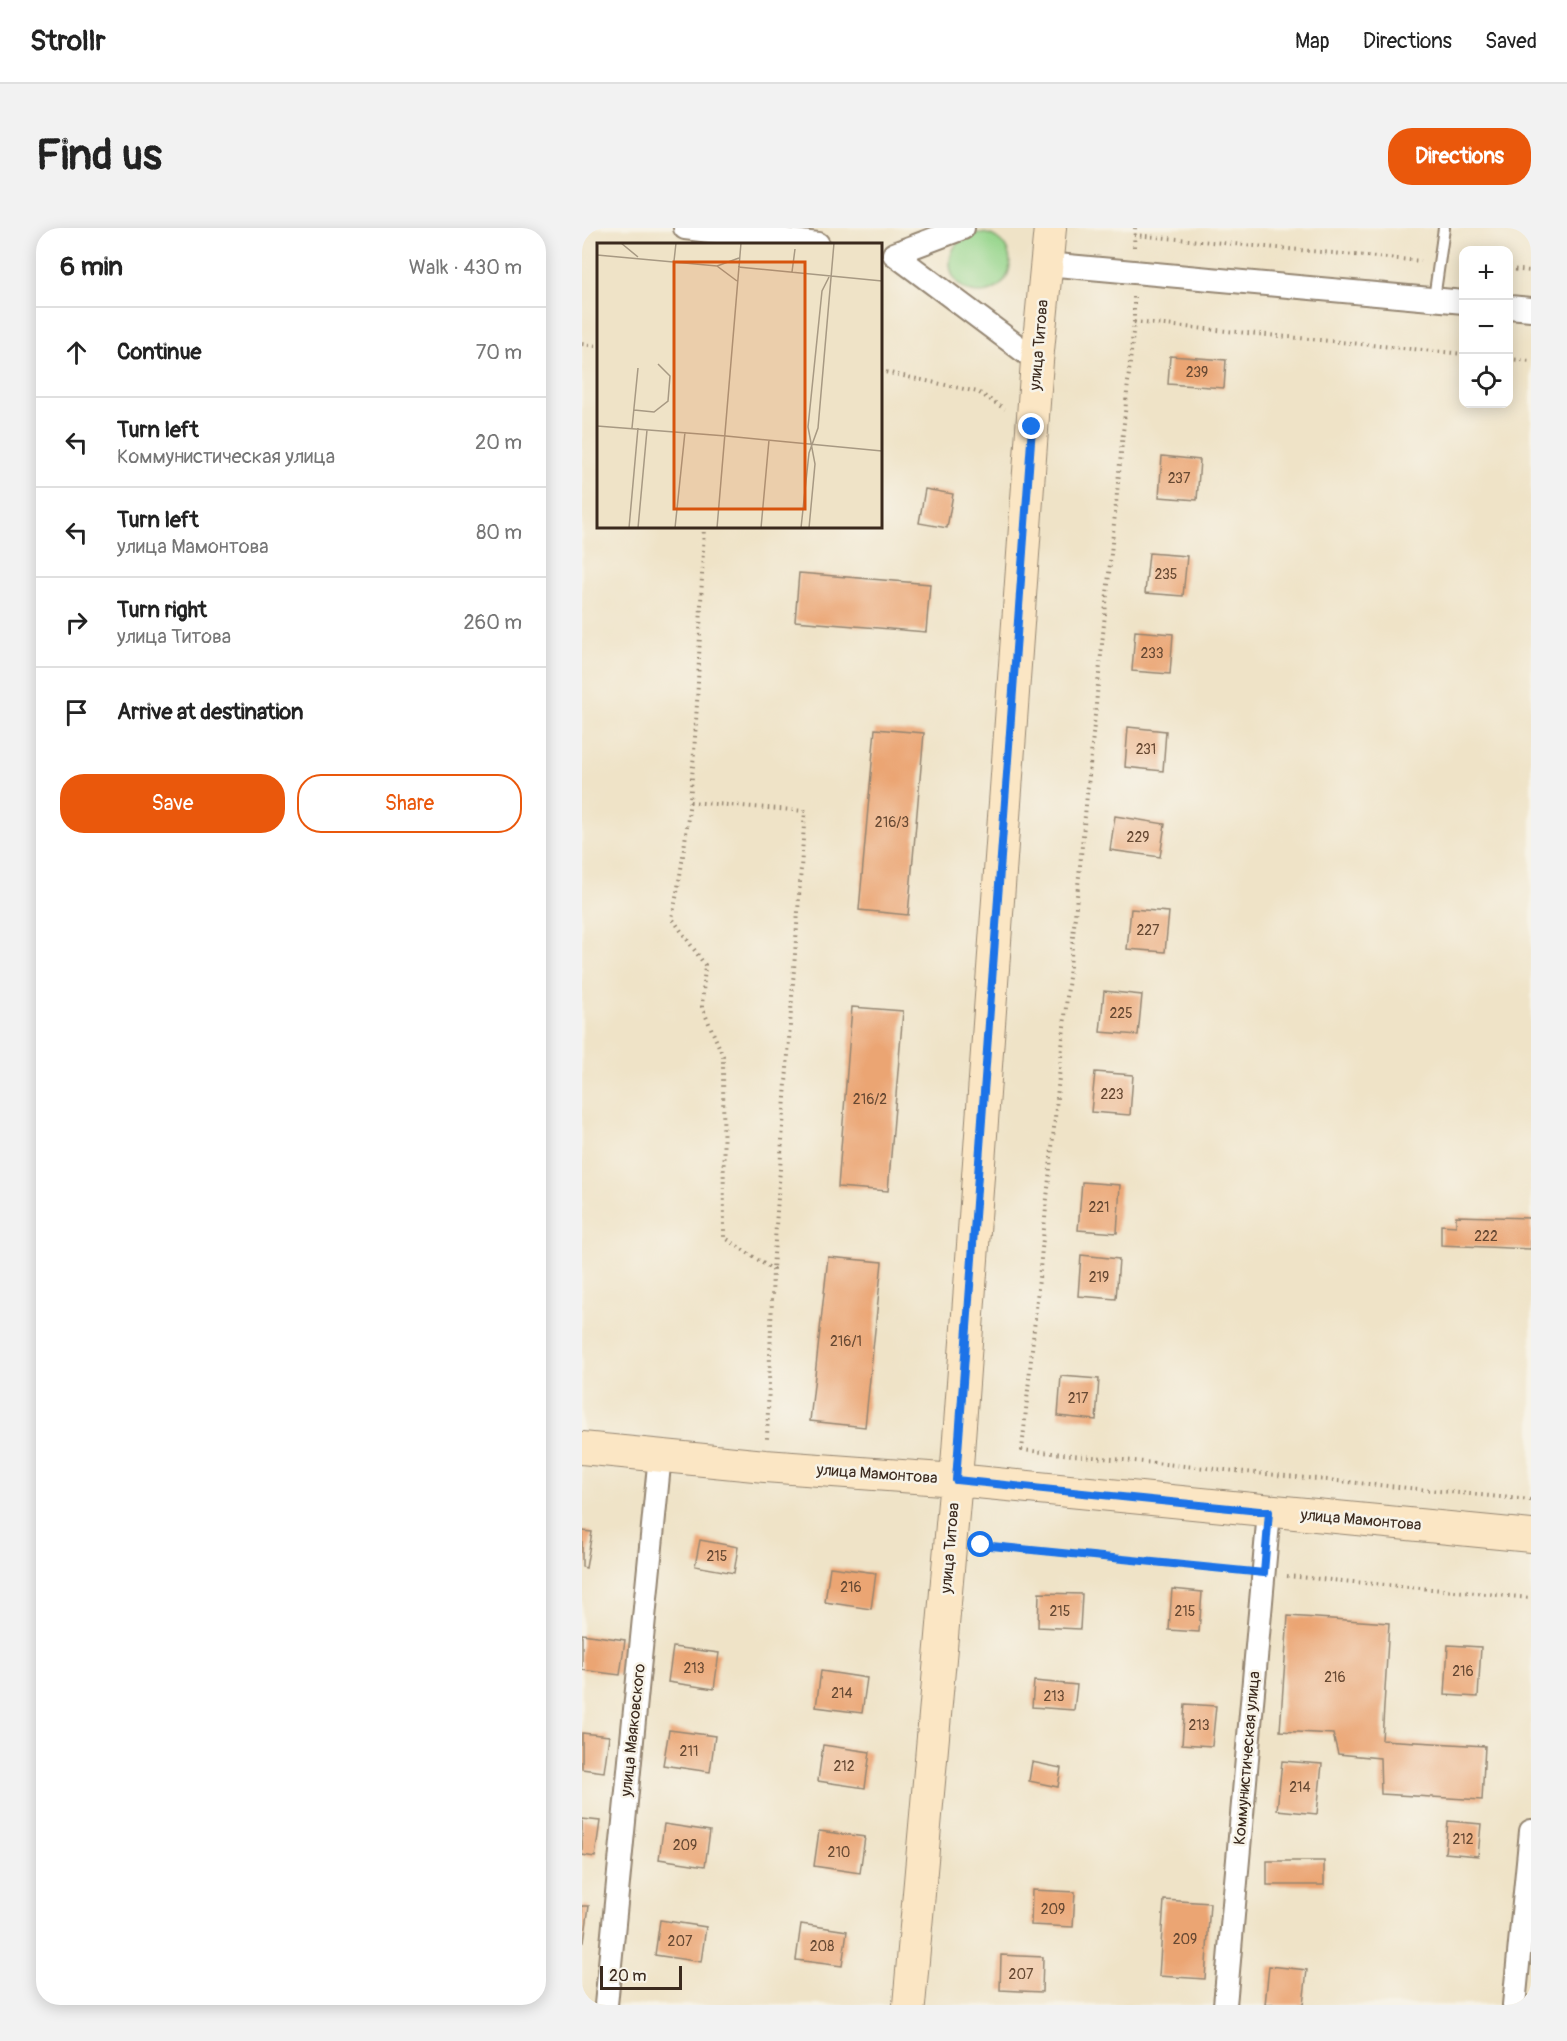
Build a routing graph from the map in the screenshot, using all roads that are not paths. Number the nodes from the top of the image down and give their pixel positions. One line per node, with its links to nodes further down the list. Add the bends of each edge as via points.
1 (685, 228): 5 (street)
2 (963, 228): 6 (street)
3 (1050, 228): 7 (main road, улица Титова)
4 (1444, 228): 8 (lane)
5 (810, 243)
6 (887, 253): 12 (street)
7 (1046, 264): 8 (street); 12 (main road, улица Титова)
8 (1434, 299): 9 (street)
9 (1459, 302)
10 (1513, 307): 11 (street)
11 (1531, 309)
12 (1037, 361): 15 (main road, улица Титова)
13 (582, 1448): 14 (main road, улица Мамонтова)
14 (660, 1455): 15 (main road, улица Мамонтова); 19 (street, улица Маяковского)
15 (956, 1480): 16 (main road, улица Мамонтова); 20 (main road, улица Титова)
16 (1269, 1512): 17 (main road, улица Мамонтова); 21 (street, Коммунистическая улица)
17 (1531, 1536)
18 (1531, 1831): 22 (street)
19 (606, 2005)
20 (909, 2005)
21 (1225, 2005)
22 (1514, 2005)

